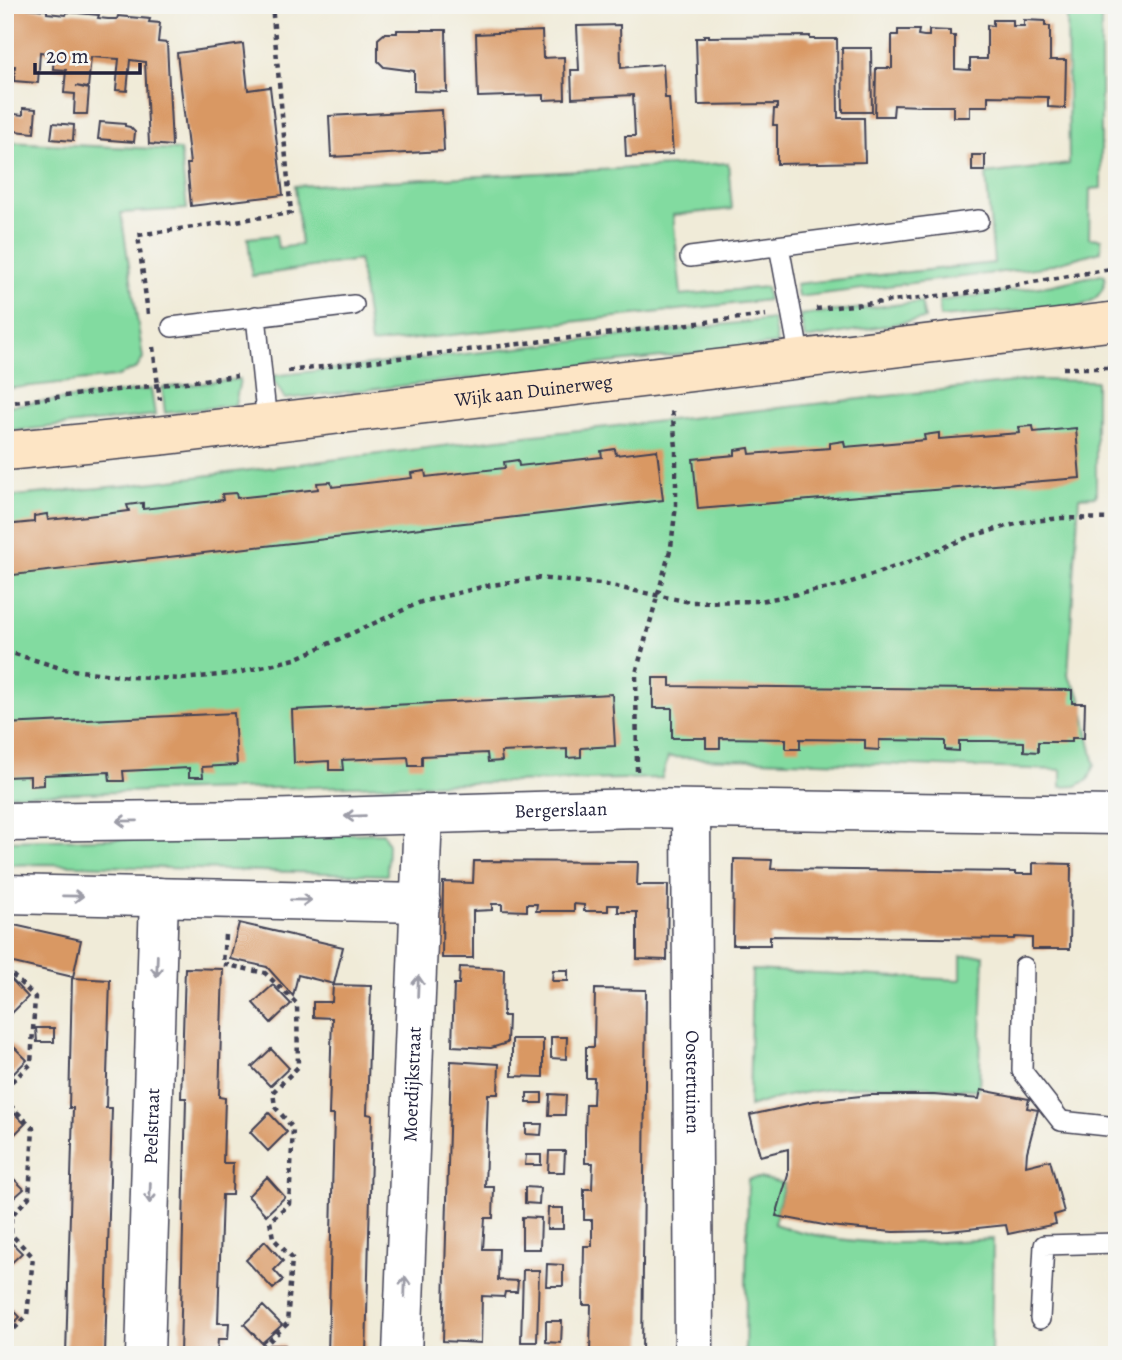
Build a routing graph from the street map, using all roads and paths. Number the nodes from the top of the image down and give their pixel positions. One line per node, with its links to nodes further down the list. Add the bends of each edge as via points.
1 (272, 5): 8 (path, via 292,213 138,235)
2 (979, 220): 3 (lane)
3 (779, 246): 4 (lane); 7 (lane)
4 (690, 257)
5 (1117, 268): 7 (path, via 967,293)
6 (354, 304): 9 (lane)
7 (791, 312): 13 (lane); 14 (path)
8 (149, 315)
9 (256, 316): 11 (lane); 14 (lane)
10 (1117, 321): 13 (main road, Wijk aan Duinerweg)
11 (172, 327)
12 (152, 340): 15 (path)
13 (800, 359): 18 (main road, Wijk aan Duinerweg)
14 (263, 373): 15 (path); 18 (lane)
15 (158, 386): 16 (path); 19 (path)
16 (5, 403)
17 (672, 409): 22 (path, via 676,505 671,547)
18 (267, 422): 19 (main road, Wijk aan Duinerweg)
19 (166, 435): 20 (main road, Wijk aan Duinerweg)
20 (5, 451)
21 (1117, 519): 22 (path, via 1023,522 971,536 840,586 760,601 690,602)
22 (657, 596): 23 (path, via 538,578 486,586 421,602 295,659 237,673 182,679 64,669); 24 (path, via 636,673)
23 (5, 651)
24 (637, 808): 25 (street, Bergerslaan); 26 (street, Bergerslaan)
25 (691, 811): 27 (street, Bergerslaan); 42 (street, Oostertuinen)
26 (423, 814): 28 (street, Bergerslaan, one-way to 28); 32 (street, Moerdijkstraat)
27 (1117, 816)
28 (5, 822)
29 (5, 894): 30 (street, one-way to 30)
30 (159, 897): 31 (street); 39 (street, Peelstraat, one-way to 39)
31 (228, 897): 32 (street, one-way to 32); 40 (path, via 223,964 265,973 297,1004 298,1067 273,1092 275,1107 293,1128 289,1204 270,1221 273,1238 292,1258 287,1324 264,1346)
32 (421, 903): 41 (street, Moerdijkstraat, one-way to 32)
33 (1024, 967): 35 (lane, via 1021,1071 1061,1121)
34 (5, 968): 38 (path, via 34,997 31,1063 10,1083 8,1102 33,1128 29,1197 11,1216 12,1234 33,1257 27,1316)
35 (1117, 1127)
36 (1117, 1243): 37 (lane, via 1044,1245)
37 (1040, 1319)
38 (5, 1338)
39 (145, 1355)
40 (265, 1355)
41 (402, 1355)
42 (694, 1355)

